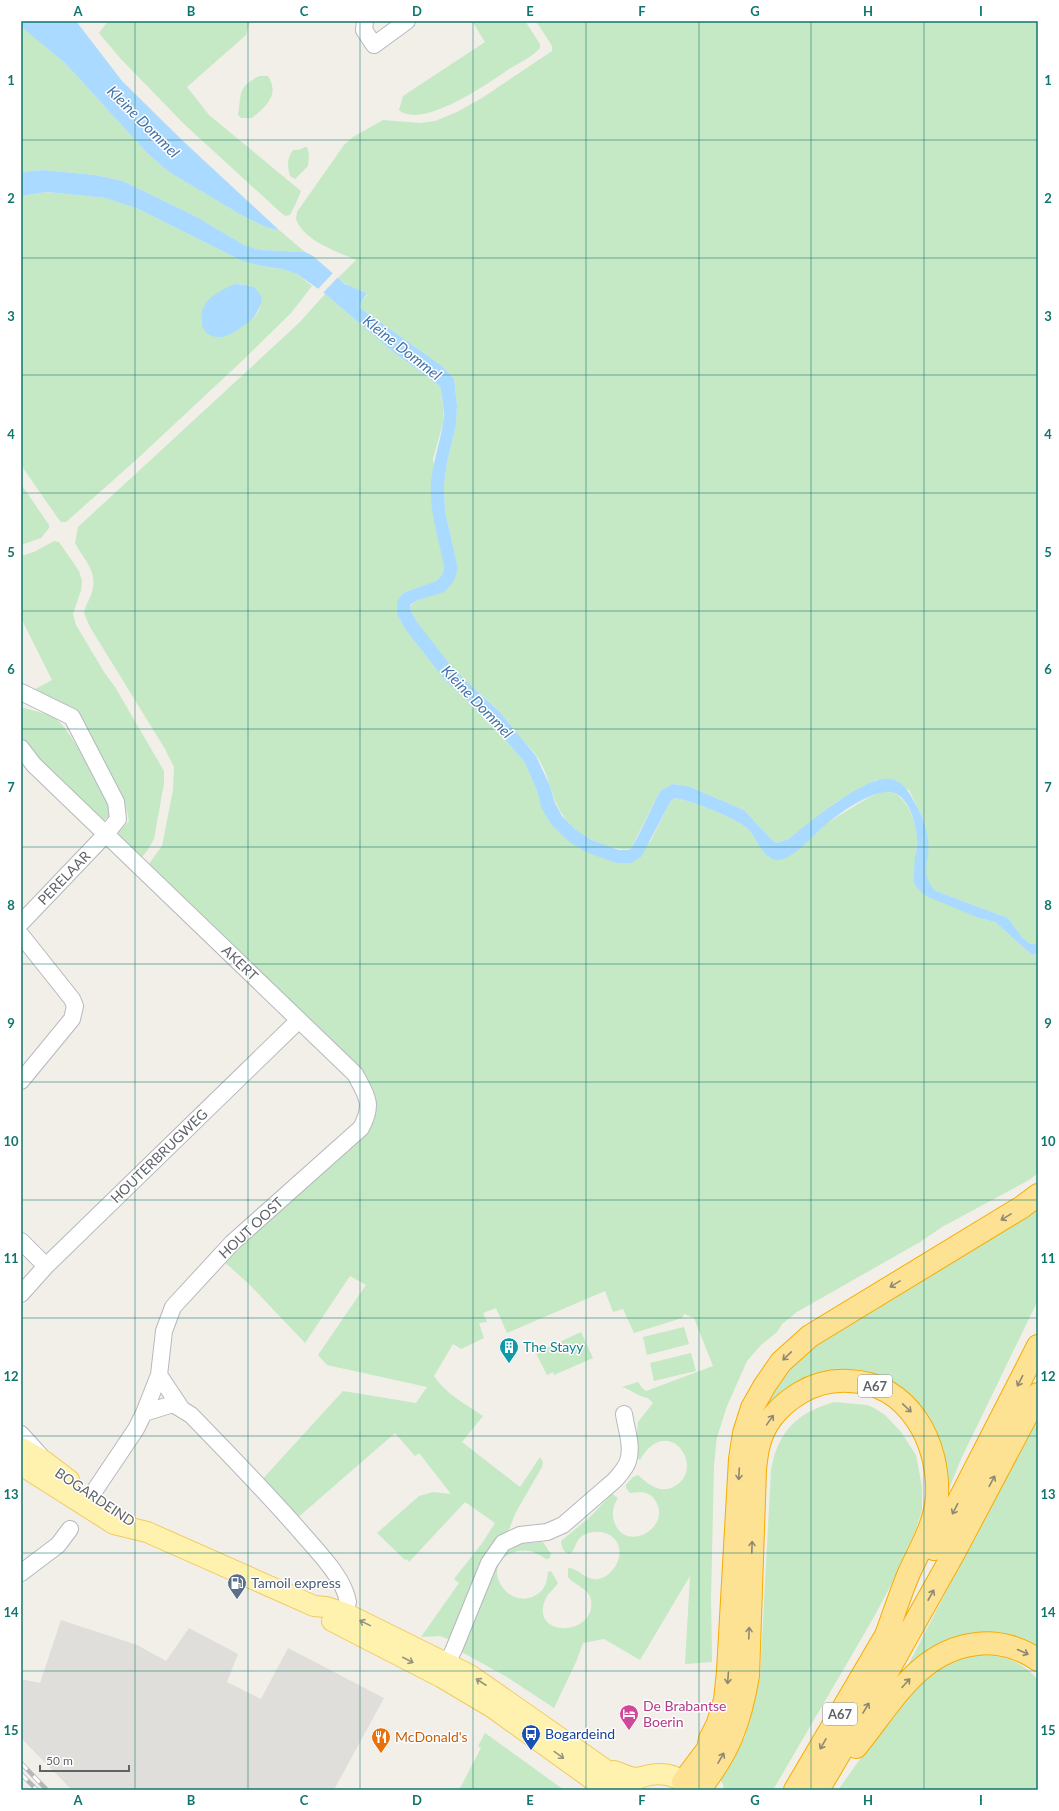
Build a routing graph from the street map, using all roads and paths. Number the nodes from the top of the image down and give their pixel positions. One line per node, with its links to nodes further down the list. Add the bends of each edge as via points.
1 (364, 21): 2 (street, via 364,30 374,45)
2 (407, 21)
3 (21, 692): 5 (street, via 72,717 116,802 118,819)
4 (21, 748): 5 (street, AKERT, via 34,764)
5 (106, 834): 6 (street, PERELAAR); 8 (street, AKERT)
6 (21, 923)
7 (21, 935): 9 (street, via 75,1006 72,1019)
8 (299, 1020): 10 (street, AKERT, via 355,1074); 13 (street, HOUTERBRUGWEG)
9 (24, 1071)
10 (368, 1098): 16 (street, HOUT OOST, via 368,1115 361,1128 232,1243 173,1307 164,1331)
11 (1038, 1195): 35 (highway, one-way to 35, via 810,1336 782,1362 765,1385 752,1408 742,1446 727,1691 718,1723)
12 (21, 1241): 13 (street)
13 (46, 1266): 14 (street, HOUTERBRUGWEG)
14 (21, 1294)
15 (1038, 1346): 30 (highway, A67, one-way to 30, via 940,1538)
16 (159, 1374): 18 (street); 19 (street, HOUT OOST)
17 (1038, 1394): 37 (highway, A67, one-way to 17, via 940,1578)
18 (181, 1408): 19 (street, via 173,1404); 29 (street, via 255,1480 326,1562 347,1597 348,1602)
19 (144, 1413): 25 (street, HOUT OOST)
20 (624, 1414): 32 (street, via 630,1450 628,1461 621,1473 563,1525 547,1532 520,1535 503,1543 489,1563)
21 (21, 1434): 23 (street, BOGARDEIND)
22 (21, 1448): 23 (main road, BOGARDEIND)
23 (44, 1461): 25 (main road, BOGARDEIND)
24 (21, 1465): 27 (main road, BOGARDEIND, via 114,1524)
25 (91, 1496): 27 (main road, BOGARDEIND)
26 (70, 1529): 28 (street, via 58,1545)
27 (147, 1532): 29 (main road, BOGARDEIND, via 314,1606 323,1616)
28 (21, 1573)
29 (342, 1619): 32 (main road, BOGARDEIND)
30 (885, 1638): 35 (highway, A67, one-way to 30, via 712,1774 738,1724 746,1690 758,1446 764,1429 778,1410 793,1397 814,1386 853,1381 883,1389 912,1412 926,1434 934,1459 937,1491 933,1517); 36 (highway, A67, one-way to 36)
31 (1038, 1660): 37 (highway, A67, one-way to 31, via 878,1721 901,1689 918,1671 936,1658 953,1649 984,1643 1014,1648)
32 (444, 1670): 33 (main road, BOGARDEIND, via 494,1708)
33 (604, 1783): 34 (main road, BOGARDEIND, via 613,1778)
34 (639, 1786): 35 (main road, via 658,1774)
35 (684, 1786)
36 (795, 1790)
37 (819, 1790)

